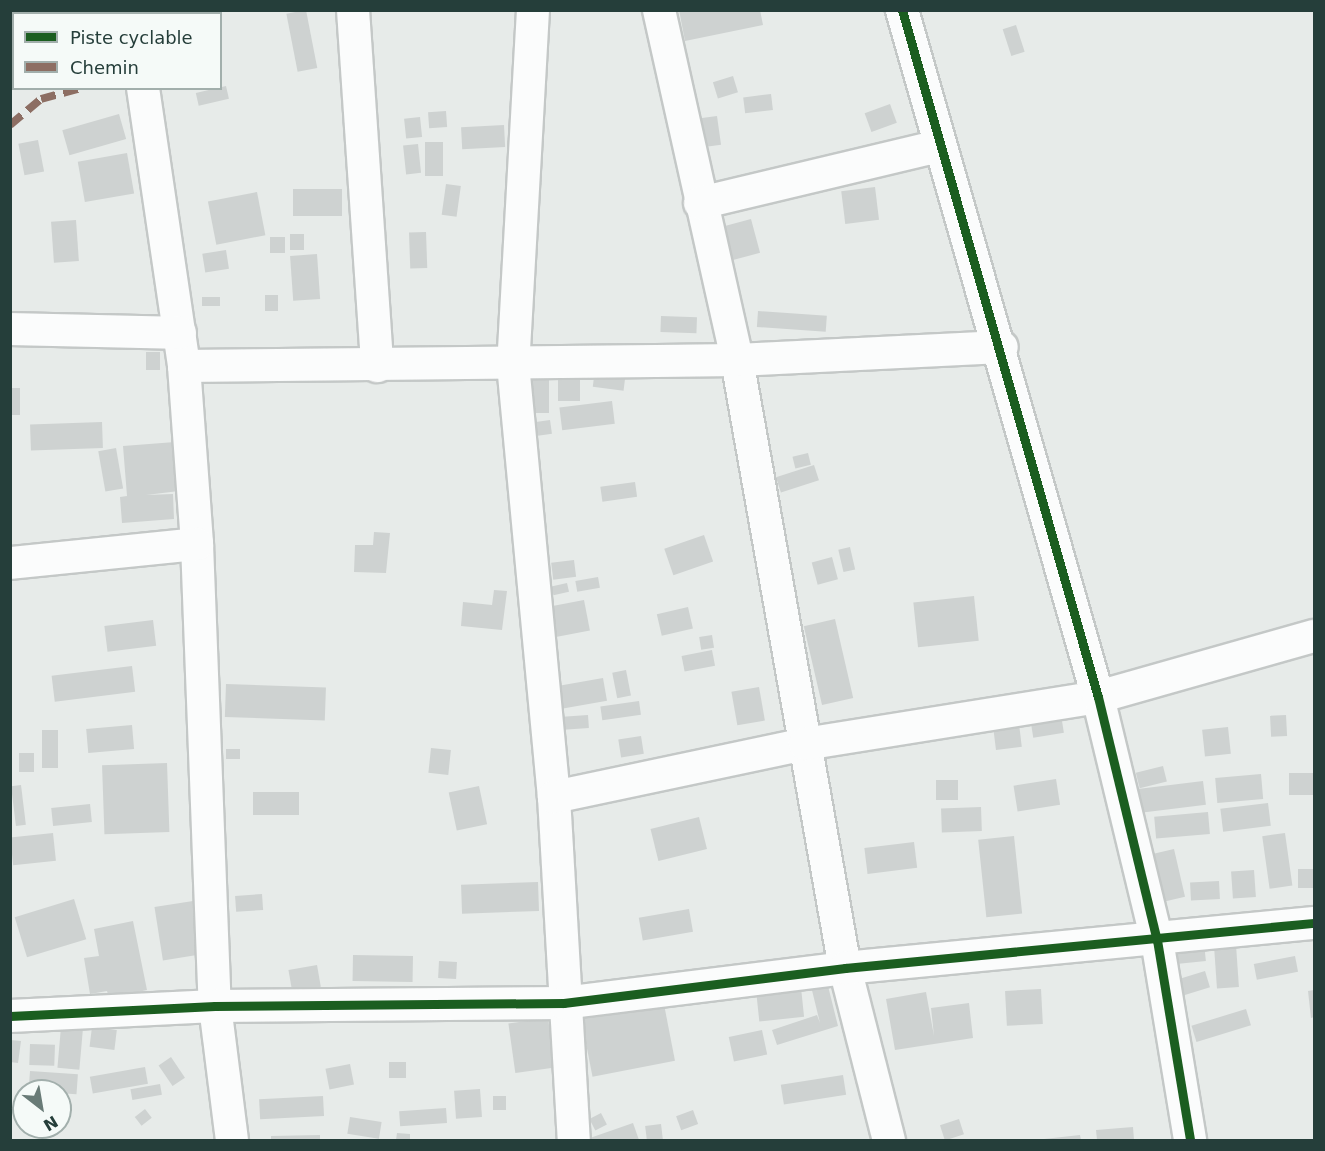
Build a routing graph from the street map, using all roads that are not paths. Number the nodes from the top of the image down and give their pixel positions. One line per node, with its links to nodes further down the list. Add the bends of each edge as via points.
1 (353, 10): 14 (street)
2 (533, 10): 12 (street)
3 (659, 10): 7 (street)
4 (902, 10): 6 (street)
5 (143, 90): 9 (street)
6 (939, 146): 7 (street); 10 (street)
7 (700, 203): 11 (street)
8 (10, 329): 9 (street)
9 (180, 333): 13 (street)
10 (1002, 347): 11 (street); 18 (street)
11 (737, 360): 12 (street); 19 (street)
12 (513, 364): 14 (street); 20 (street)
13 (184, 366): 14 (street); 15 (street)
14 (377, 366)
15 (197, 544): 16 (street); 25 (street)
16 (10, 563)
17 (1314, 636): 18 (street)
18 (1098, 697): 19 (street); 22 (street)
19 (805, 744): 20 (street); 23 (street)
20 (554, 798): 24 (street)
21 (1314, 923): 22 (street)
22 (1157, 940): 23 (street); 30 (street)
23 (845, 968): 24 (street); 29 (street)
24 (564, 1003): 25 (street); 28 (street)
25 (215, 1006): 26 (street); 27 (street)
26 (10, 1016)
27 (232, 1140)
28 (574, 1140)
29 (889, 1140)
30 (1190, 1140)

